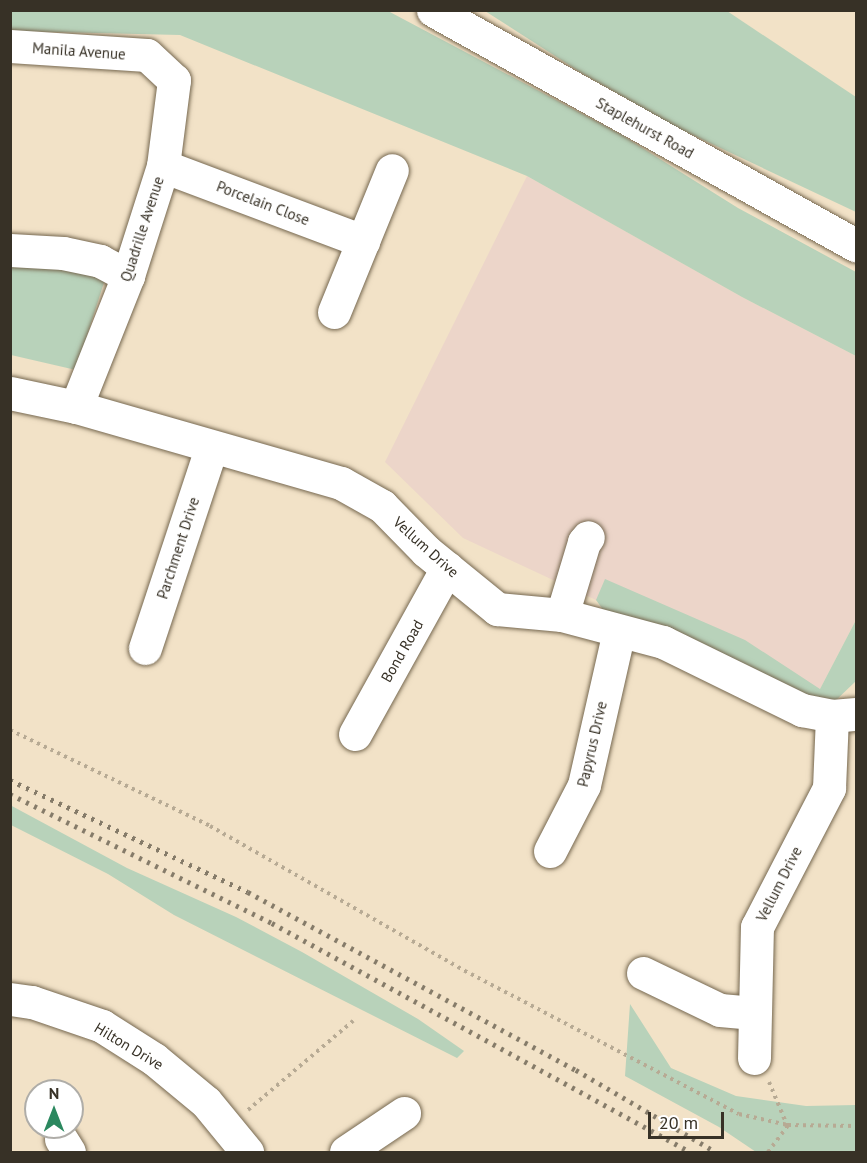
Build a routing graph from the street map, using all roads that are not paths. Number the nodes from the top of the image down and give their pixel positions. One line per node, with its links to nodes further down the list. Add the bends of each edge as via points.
1 (433, 10): 7 (street, Staplehurst Road)
2 (10, 46): 3 (street, Manila Avenue)
3 (147, 56): 4 (street, Quadrille Avenue, via 174,80)
4 (163, 166): 6 (street, Porcelain Close); 9 (street, Quadrille Avenue)
5 (392, 170): 6 (street)
6 (363, 241): 10 (street)
7 (856, 245)
8 (10, 250): 9 (street, via 90,259)
9 (128, 276): 12 (street, Quadrille Avenue)
10 (334, 312)
11 (10, 393): 12 (street, Vellum Drive)
12 (75, 407): 13 (street, Vellum Drive)
13 (211, 448): 15 (street, Vellum Drive, via 341,483 382,506); 18 (street, Parchment Drive)
14 (588, 537): 16 (street)
15 (447, 568): 16 (street, Vellum Drive, via 497,609); 20 (street, Bond Road)
16 (562, 615): 17 (street, Vellum Drive)
17 (620, 631): 19 (street, Vellum Drive, via 680,649 802,710); 21 (street, Papyrus Drive, via 584,785)
18 (145, 648)
19 (844, 715): 24 (street, Vellum Drive, via 829,788 756,931)
20 (355, 734)
21 (550, 851)
22 (643, 973): 24 (street, via 720,1010)
23 (10, 999): 27 (street, Hilton Drive, via 32,1002 102,1026 188,1084 229,1126)
24 (754, 1013): 25 (street, Vellum Drive)
25 (761, 1066)
26 (404, 1113): 28 (street)
27 (247, 1152)
28 (346, 1152)

